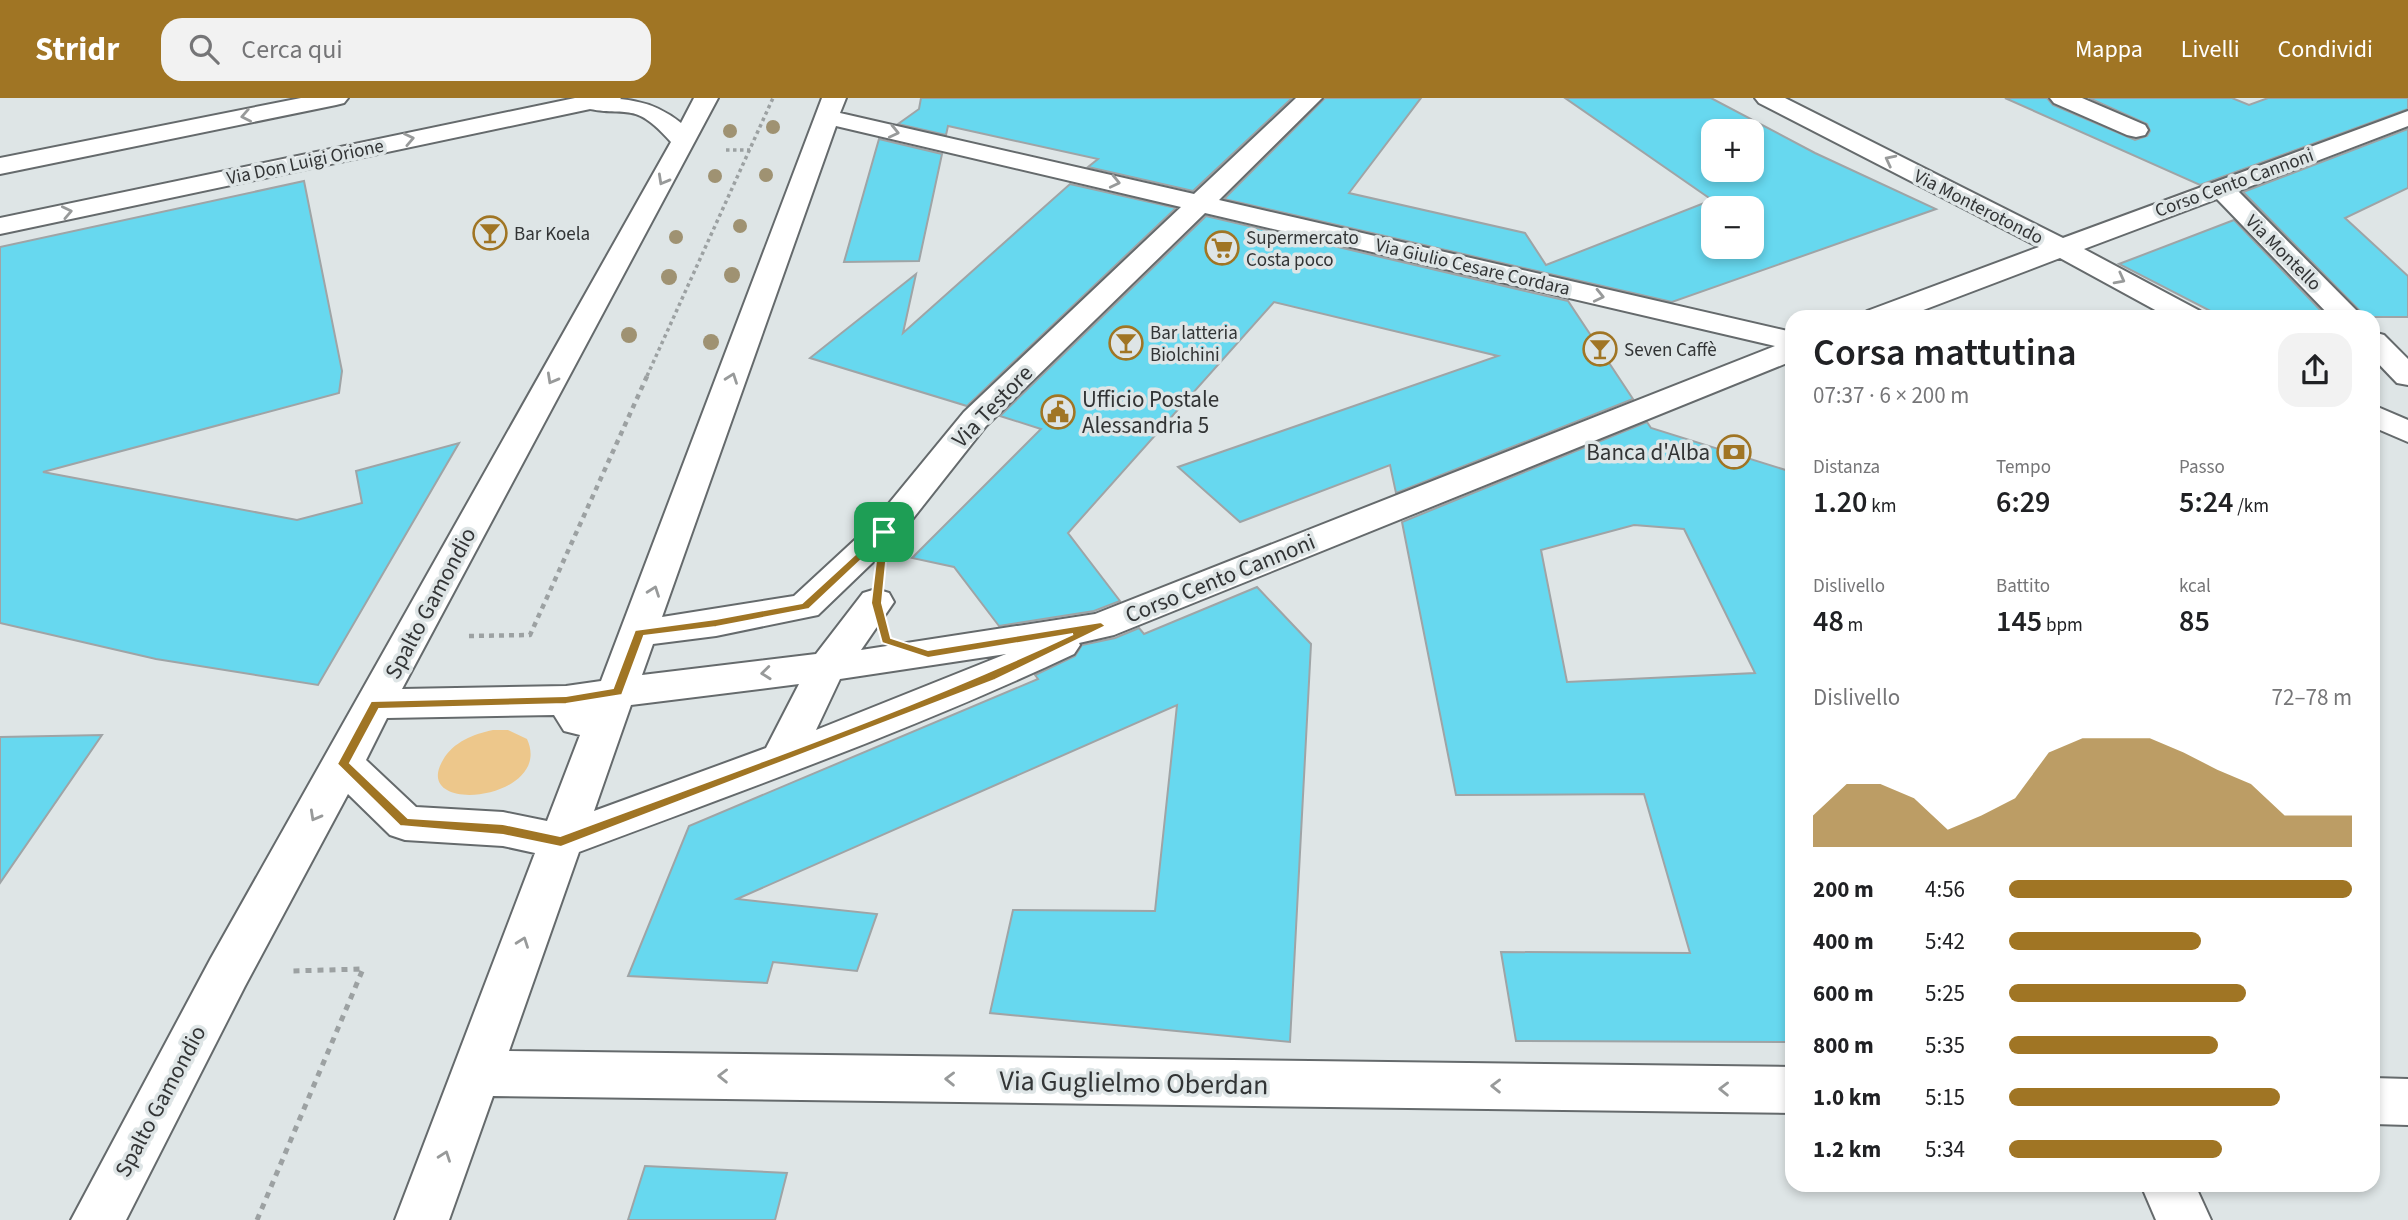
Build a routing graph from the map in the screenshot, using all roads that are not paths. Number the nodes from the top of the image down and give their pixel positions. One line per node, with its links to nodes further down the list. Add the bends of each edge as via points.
1 (337, 98): 11 (street, one-way to 11)
2 (706, 98): 10 (street, Spalto Gamondio)
3 (1310, 98): 13 (street, Via Testore)
4 (1767, 98): 15 (street, Via Monterotondo, one-way to 4)
5 (2062, 98): 9 (street)
6 (599, 100): 10 (street, Via Don Luigi Orione, via 652,107); 14 (street, Via Don Luigi Orione, one-way to 6)
7 (830, 107): 13 (street, Via Giulio Cesare Cordara, one-way to 13); 28 (street, one-way to 7)
8 (2408, 118): 12 (street, Corso Cento Cannoni)
9 (2136, 130)
10 (684, 142): 33 (street, Spalto Gamondio, one-way to 33)
11 (0, 166)
12 (2220, 187): 15 (street, Corso Cento Cannoni); 18 (street, Via Montello)
13 (1203, 203): 19 (street, Via Giulio Cesare Cordara, one-way to 19); 25 (street, Via Testore, via 975,419)
14 (0, 226)
15 (2060, 247): 16 (street, Corso Cento Cannoni); 17 (street, Via Monterotondo, one-way to 17)
16 (1895, 310)
17 (2177, 310)
18 (2341, 310)
19 (1785, 339)
20 (2380, 348): 22 (street)
21 (1785, 353): 27 (street, Corso Cento Cannoni)
22 (2408, 376)
23 (2380, 418): 24 (street)
24 (2408, 432)
25 (884, 532): 26 (street); 28 (street, Via Testore, via 805,606)
26 (876, 603): 29 (street, via 886,641); 30 (street)
27 (1101, 626): 29 (street, Corso Cento Cannoni); 35 (street, via 991,677)
28 (639, 633): 31 (street)
29 (928, 654): 30 (street, Corso Cento Cannoni)
30 (827, 667): 31 (street, Corso Cento Cannoni, one-way to 31); 35 (street)
31 (618, 692): 32 (street, Corso Cento Cannoni); 34 (street)
32 (566, 700): 33 (street, Corso Cento Cannoni); 34 (street)
33 (376, 704): 36 (street, Spalto Gamondio)
34 (595, 753): 37 (street)
35 (781, 760): 37 (street)
36 (343, 764): 37 (street, via 405,823 503,830); 43 (street, Spalto Gamondio, one-way to 43)
37 (561, 841): 38 (street, one-way to 37)
38 (476, 1073): 39 (street, Via Guglielmo Oberdan, one-way to 38); 44 (street, one-way to 38)
39 (1785, 1090)
40 (2380, 1101): 41 (street)
41 (2408, 1102)
42 (2170, 1192): 45 (street)
43 (98, 1220)
44 (422, 1220)
45 (2184, 1220)

